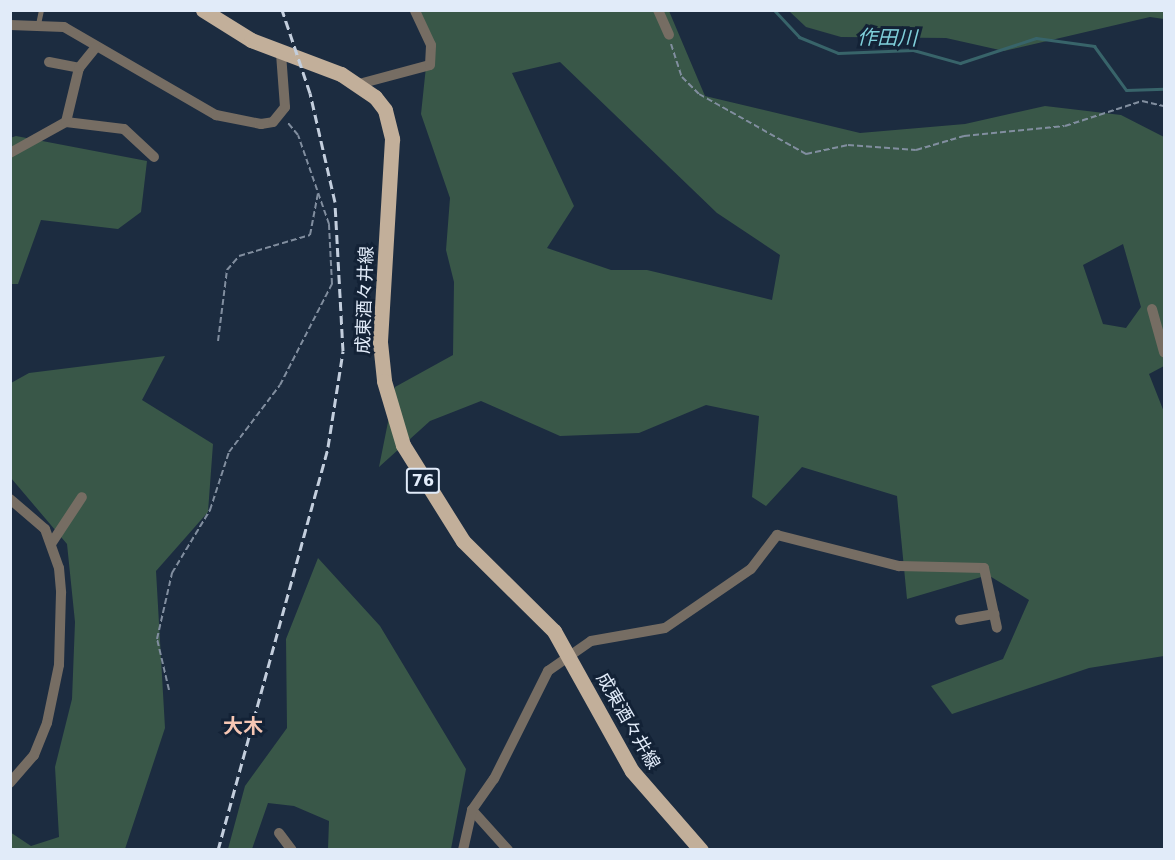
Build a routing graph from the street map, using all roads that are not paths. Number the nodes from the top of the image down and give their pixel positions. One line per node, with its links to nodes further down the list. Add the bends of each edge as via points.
1 (40, 10): 5 (lane)
2 (203, 10): 9 (main road, 成東酒々井線 / 76)
3 (415, 10): 12 (street, via 431,45 430,64)
4 (658, 10): 7 (street)
5 (38, 24): 6 (street); 8 (street, via 64,27)
6 (10, 25)
7 (669, 35)
8 (96, 48): 9 (street, via 216,115 261,124 280,116 286,93); 11 (street)
9 (281, 54): 12 (main road, 成東酒々井線 / 76)
10 (50, 62): 11 (street)
11 (79, 68): 13 (street)
12 (359, 84): 24 (main road, 成東酒々井線 / 76, via 385,110 392,139 380,342 384,381 403,445 463,540 554,631)
13 (66, 122): 14 (street); 15 (street, via 116,126)
14 (10, 153)
15 (154, 157)
16 (1152, 309): 17 (street)
17 (1164, 352)
18 (82, 497): 20 (street)
19 (10, 499): 20 (street, via 37,518)
20 (51, 544): 25 (street, via 61,593 59,665 42,739)
21 (994, 614): 22 (street); 23 (street); 24 (street, via 984,568 899,566 777,536 751,569 665,628 591,641)
22 (960, 620)
23 (997, 628)
24 (570, 656): 26 (street, via 548,671 494,779); 31 (main road, 成東酒々井線 / 76, via 632,771)
25 (10, 783)
26 (472, 810): 29 (street); 30 (street)
27 (279, 833): 28 (street)
28 (292, 849)
29 (464, 849)
30 (508, 849)
31 (701, 849)

